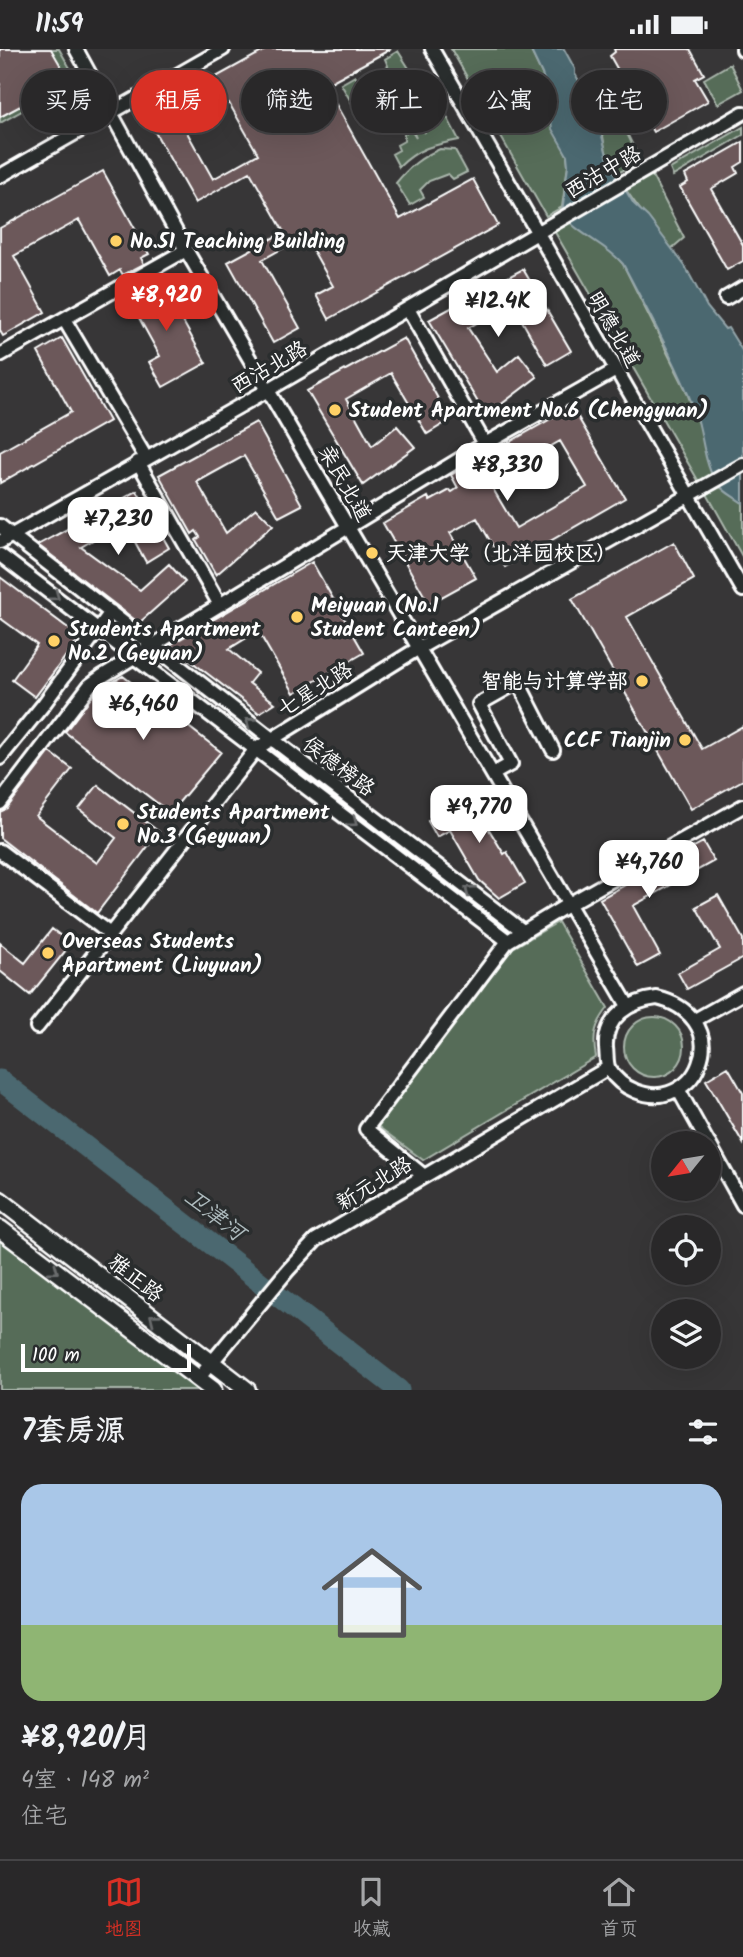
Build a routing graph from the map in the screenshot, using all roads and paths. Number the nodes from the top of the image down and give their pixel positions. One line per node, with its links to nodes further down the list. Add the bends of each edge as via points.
1 (76, 49): 4 (street, 亲民北道)
2 (223, 49): 5 (street)
3 (432, 49): 11 (street, 明德北道)
4 (88, 70)
5 (117, 109)
6 (743, 113): 10 (street, 西沽中路)
7 (117, 121): 12 (street, 亲民北道)
8 (75, 133): 9 (street)
9 (0, 176)
10 (556, 222): 11 (street, 西沽北路)
11 (536, 233): 15 (street, 西沽北路); 18 (street, 明德北道)
12 (186, 250): 16 (street); 19 (street, 亲民北道)
13 (743, 288): 14 (street)
14 (726, 298)
15 (408, 309): 19 (street, 西沽北路); 20 (street)
16 (64, 319): 17 (street); 21 (street)
17 (0, 355)
18 (616, 370): 20 (street); 23 (street, 明德北道)
19 (268, 390): 21 (street, 西沽北路); 25 (street, 亲民北道)
20 (485, 444): 25 (street)
21 (142, 460): 26 (street, 西沽北路); 29 (street)
22 (743, 465): 23 (street, 七星北路)
23 (689, 497): 28 (street, 明德北道); 33 (street, 七星北路)
24 (0, 526): 26 (street, 侯德榜路)
25 (348, 527): 29 (street); 33 (street, 亲民北道)
26 (6, 538): 30 (street, 侯德榜路)
27 (0, 555): 31 (street, 侯德榜路, one-way to 31)
28 (743, 590)
29 (220, 605): 32 (street)
30 (111, 612): 31 (street); 32 (street, 侯德榜路)
31 (98, 628): 34 (street, 侯德榜路); 38 (street)
32 (153, 645): 34 (street); 35 (street, 侯德榜路, one-way to 32)
33 (419, 648): 35 (street, 七星北路); 39 (street, 亲民北道)
34 (136, 657): 36 (street, 侯德榜路); 40 (street, via 90,684)
35 (272, 739): 36 (street, 七星北路); 44 (street, 侯德榜路, one-way to 35)
36 (257, 749): 45 (street, 七星北路); 46 (street, 侯德榜路, one-way to 46)
37 (553, 750): 39 (street, via 518,683 479,704 511,764)
38 (0, 758)
39 (493, 774): 43 (street, 亲民北道)
40 (0, 803)
41 (743, 806): 43 (street)
42 (0, 851): 45 (street)
43 (569, 904): 44 (street); 49 (street, 亲民北道)
44 (524, 932): 46 (street)
45 (110, 934): 51 (street, 七星北路)
46 (508, 941): 56 (street, via 366,1129)
47 (743, 993): 50 (street)
48 (743, 999): 50 (street)
49 (628, 1006): 50 (street, via 649,999 672,1001); 52 (street, via 609,1028 606,1042)
50 (696, 1023): 53 (street, via 703,1051 699,1066)
51 (37, 1027)
52 (611, 1071): 53 (street, via 634,1091 649,1095); 56 (street, 新元北路); 61 (street, 新元北路, via 321,1243)
53 (678, 1089): 54 (street)
54 (701, 1131)
55 (721, 1162): 57 (street)
56 (424, 1176): 61 (street, 新元北路, via 316,1240)
57 (739, 1188): 59 (street)
58 (0, 1200): 62 (main road, 雅正路, one-way to 58)
59 (743, 1205)
60 (0, 1229): 63 (main road, 雅正路, one-way to 63)
61 (290, 1271): 62 (street, 新元北路)
62 (213, 1364): 63 (street, 新元北路); 64 (main road, 雅正路)
63 (205, 1384)
64 (247, 1390)

